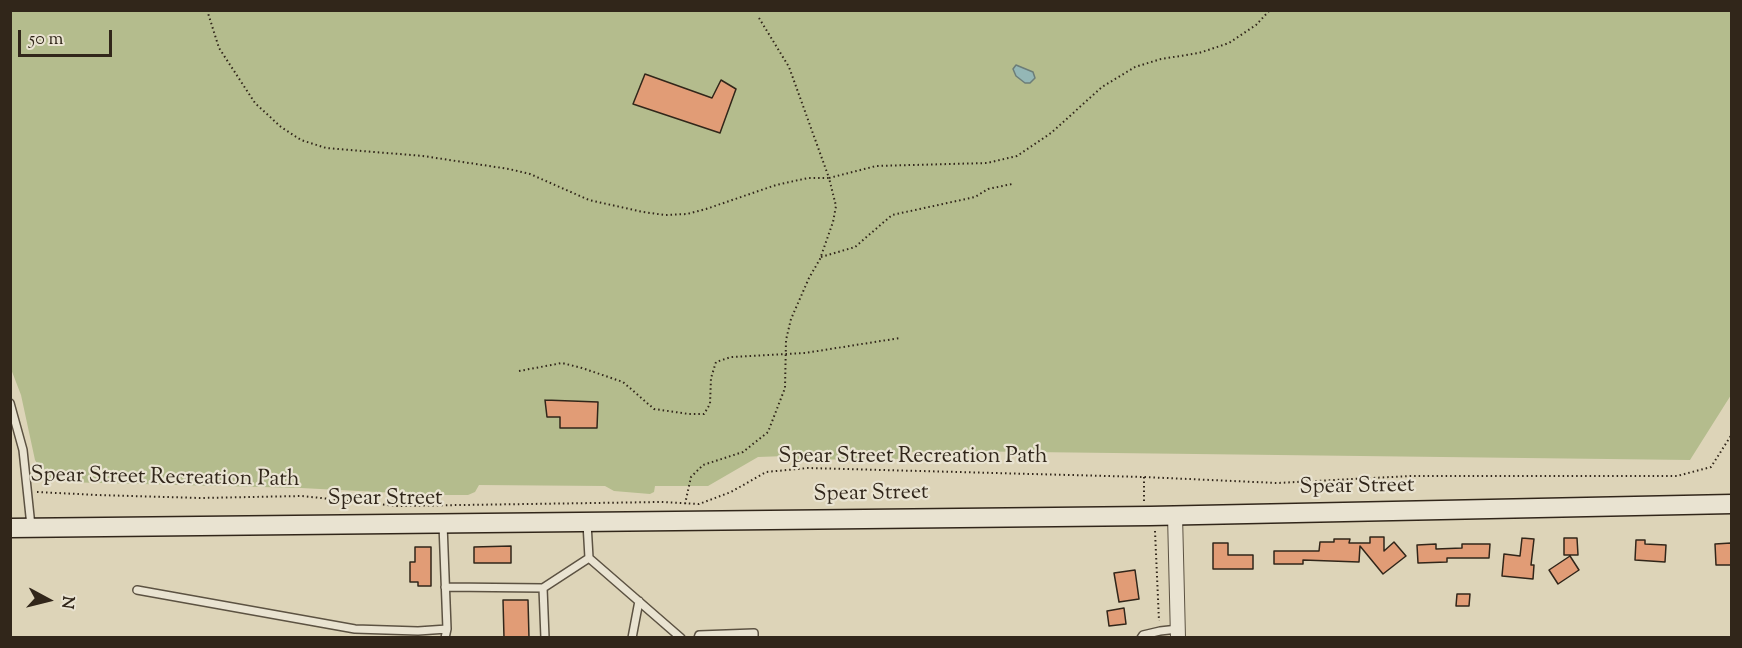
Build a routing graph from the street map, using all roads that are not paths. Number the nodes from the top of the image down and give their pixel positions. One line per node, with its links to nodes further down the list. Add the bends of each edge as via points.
1 (10, 403): 7 (lane, via 23,450)
2 (1731, 504): 3 (main road, Spear Street)
3 (1175, 515): 4 (main road, Spear Street, via 685,512); 14 (street)
4 (587, 523): 5 (main road, Spear Street); 8 (lane)
5 (443, 524): 7 (main road, Spear Street); 9 (lane)
6 (10, 528): 7 (main road, Spear Street)
7 (32, 528)
8 (589, 558): 10 (lane); 12 (lane)
9 (445, 587): 10 (lane); 13 (lane)
10 (543, 588): 16 (lane)
11 (137, 590): 13 (lane, via 355,628)
12 (639, 601): 17 (lane); 18 (lane)
13 (447, 629): 15 (lane)
14 (1178, 633): 21 (lane, via 1160,631)
15 (445, 638)
16 (545, 638)
17 (632, 638)
18 (681, 638)
19 (698, 638): 20 (lane, via 754,633)
20 (754, 638)
21 (1141, 638)

